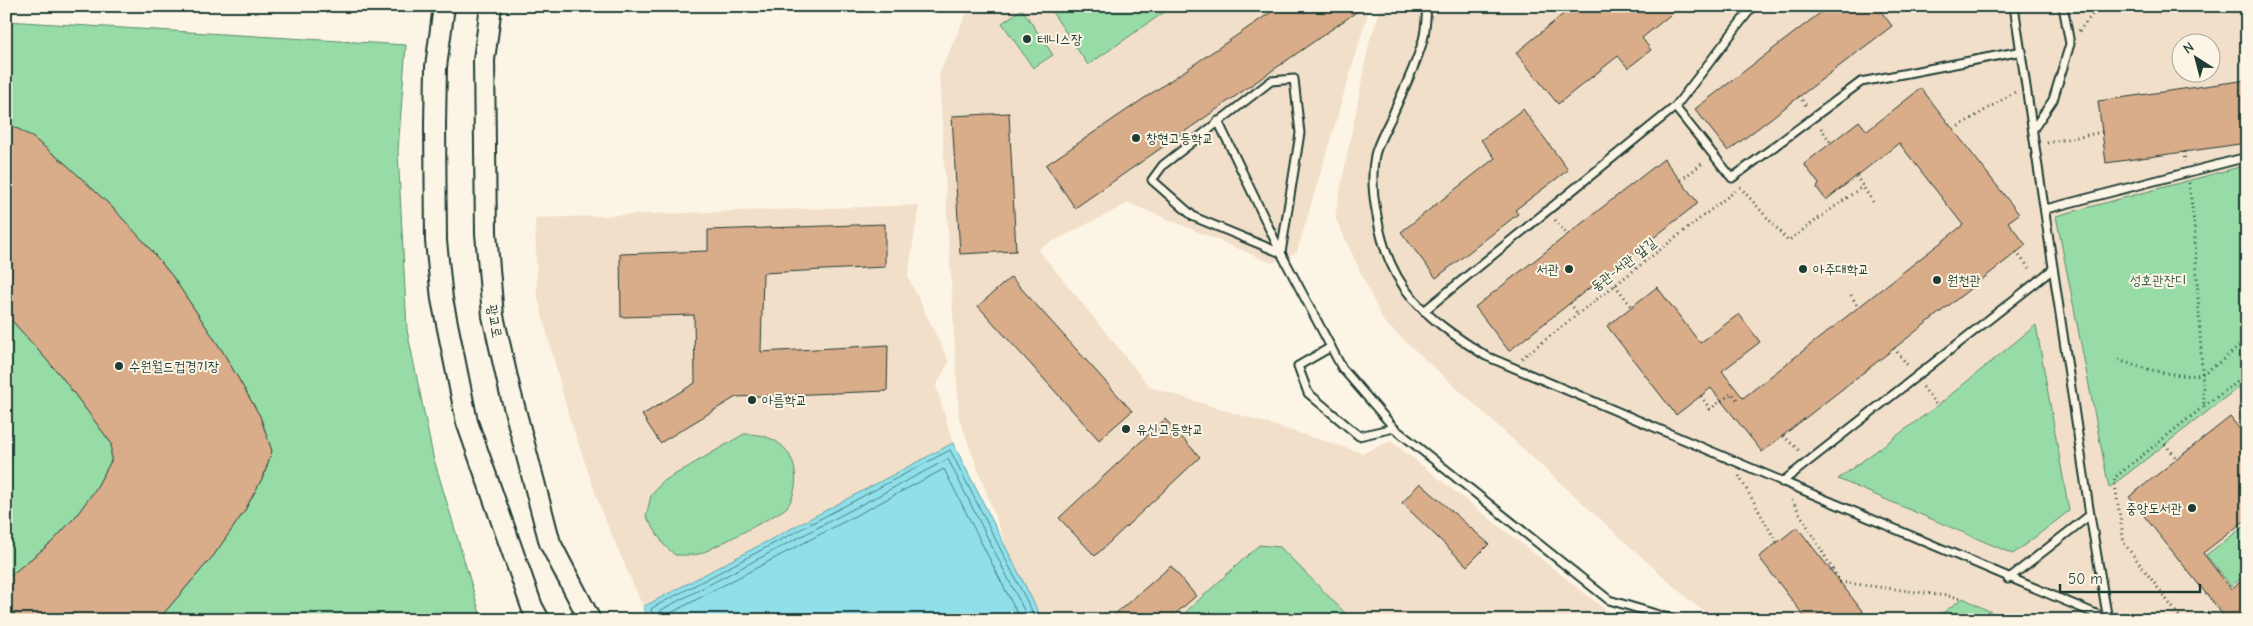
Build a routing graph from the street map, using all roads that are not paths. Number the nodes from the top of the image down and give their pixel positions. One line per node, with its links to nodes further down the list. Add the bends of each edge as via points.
1 (444, 6): 22 (main road, via 436,67 435,125 436,242 442,298 467,422)
2 (491, 6): 23 (main road, 광교로, via 484,70 486,233 493,316 550,543)
3 (1427, 6): 15 (lane, via 1417,59 1375,155 1373,192 1378,224 1391,268)
4 (1753, 6): 8 (lane)
5 (2014, 6): 7 (lane)
6 (2063, 6): 10 (lane, via 2070,44 2054,100)
7 (2022, 51): 8 (lane, via 1861,82 1732,178); 10 (lane)
8 (1675, 107): 15 (lane)
9 (1218, 121): 13 (lane); 13 (lane, via 1163,166 1152,180 1194,217); 13 (lane, via 1271,80 1294,79 1300,133)
10 (2034, 128): 12 (lane)
11 (2247, 157): 12 (lane)
12 (2046, 209): 14 (lane)
13 (1281, 253): 16 (lane)
14 (2053, 269): 18 (lane); 19 (lane)
15 (1424, 311): 18 (lane, via 1452,335 1486,356)
16 (1331, 347): 17 (lane, via 1342,368); 17 (lane, via 1298,366 1308,393 1359,436)
17 (1394, 428): 24 (lane, via 1609,600)
18 (1782, 482): 20 (lane)
19 (2090, 515): 20 (lane); 21 (lane)
20 (2008, 579): 21 (lane)
21 (2108, 619)
22 (538, 620)
23 (590, 620)
24 (1676, 620)

